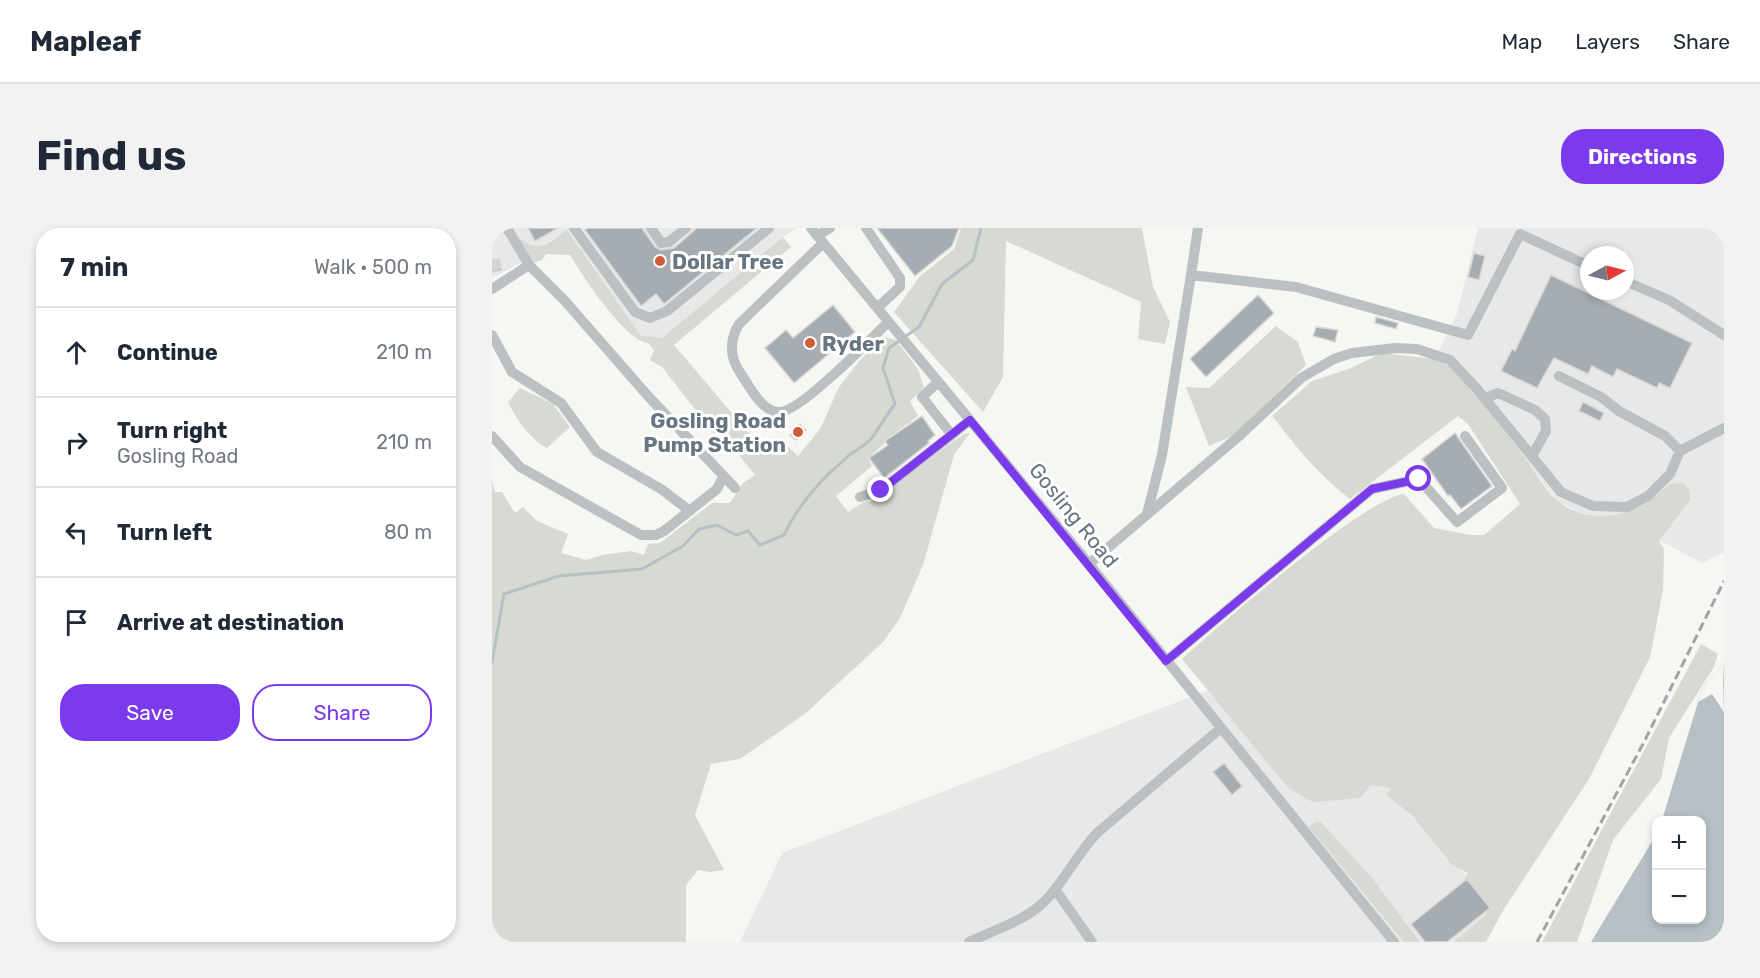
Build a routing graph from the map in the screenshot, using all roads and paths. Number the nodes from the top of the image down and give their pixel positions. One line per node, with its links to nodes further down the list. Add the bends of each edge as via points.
1 (507, 228): 12 (street)
2 (574, 228): 5 (street, via 635,312 650,318 667,311)
3 (651, 228): 4 (street, via 661,243 669,242)
4 (686, 228)
5 (769, 228)
6 (830, 228): 10 (street)
7 (866, 228): 16 (street, via 900,278 900,287)
8 (1198, 228): 13 (street)
9 (1521, 231): 11 (street); 13 (street, via 1468,335 1296,287)
10 (817, 236): 16 (street, Gosling Road); 17 (street, via 732,336 731,351 738,369 758,399 768,409 788,410 835,374)
11 (1580, 261)
12 (529, 266): 15 (street); 30 (street)
13 (1191, 276): 34 (street, via 1162,455)
14 (1634, 285): 19 (street, via 1669,300)
15 (492, 290)
16 (877, 308): 17 (street, Gosling Road)
17 (888, 322): 21 (street, Gosling Road)
18 (492, 335): 33 (street, via 512,372 561,403 597,453 661,489)
19 (1724, 335)
20 (1559, 376): 28 (street, via 1665,436)
21 (938, 382): 23 (street, Gosling Road); 25 (street, via 922,397)
22 (1485, 398): 29 (street); 29 (street, via 1498,393 1535,410 1545,419 1546,431); 34 (street, via 1450,360 1427,351 1375,349 1334,359 1301,378)
23 (970, 420): 25 (street); 35 (street, Gosling Road)
24 (1724, 428): 28 (street)
25 (952, 435): 32 (street, via 881,490)
26 (492, 436): 33 (street, via 520,467 641,535 656,535)
27 (1466, 436): 36 (street, via 1502,488 1457,522 1419,479 1372,489)
28 (1680, 451): 29 (street, via 1670,474 1648,496 1628,507 1593,506 1561,492)
29 (1532, 456)
30 (723, 477): 31 (street); 33 (street, via 717,489)
31 (735, 488)
32 (860, 497)
33 (690, 511)
34 (1147, 514): 35 (street)
35 (1089, 564): 36 (street, Gosling Road)
36 (1166, 661): 37 (street, Gosling Road)
37 (1221, 728): 38 (street, via 1097,833); 41 (street, Gosling Road)
38 (1055, 889): 39 (street, via 1031,912); 40 (street)
39 (969, 942)
40 (1092, 942)
41 (1394, 942)

